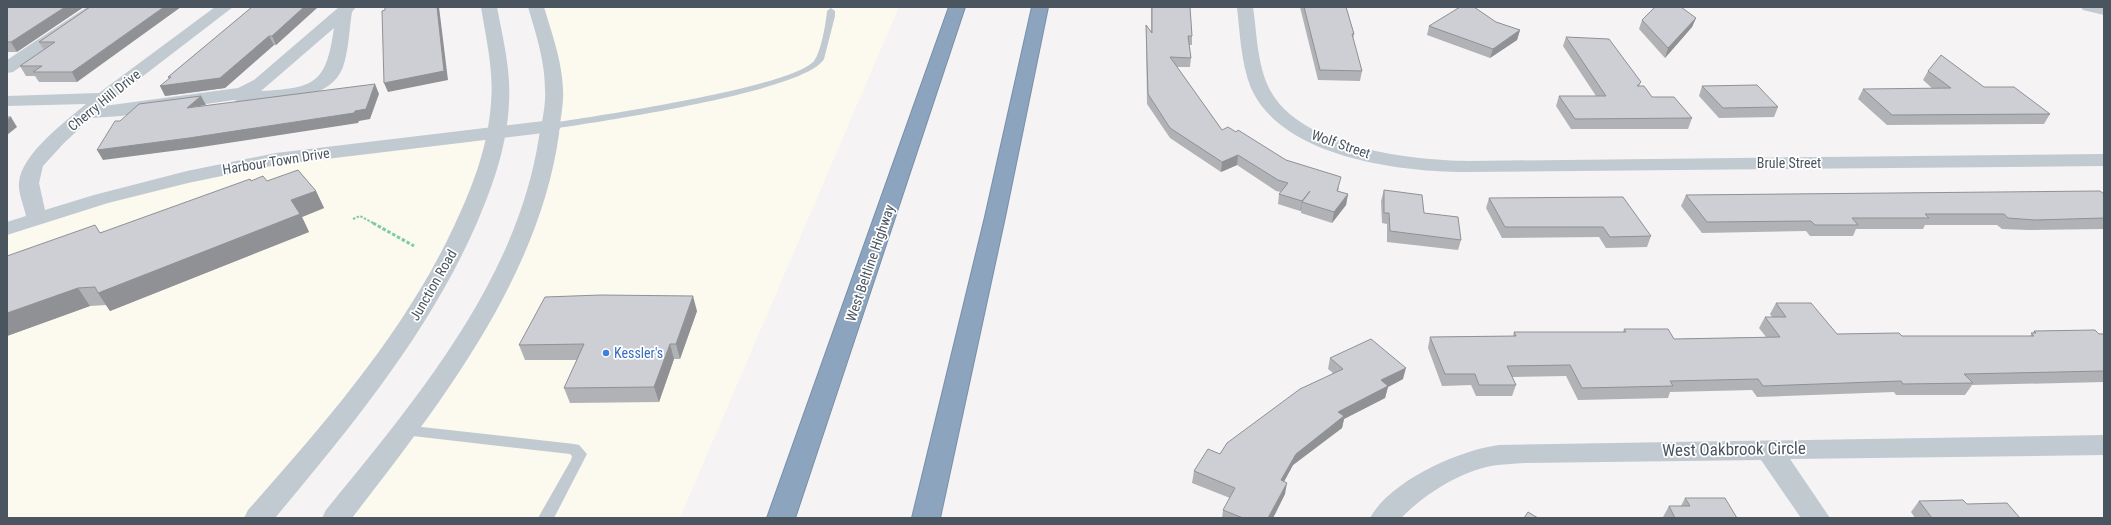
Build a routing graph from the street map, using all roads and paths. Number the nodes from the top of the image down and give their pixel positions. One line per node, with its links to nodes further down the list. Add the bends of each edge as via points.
1 (98, 7): 12 (street)
2 (225, 7): 13 (street, Cherry Hill Drive)
3 (488, 7): 18 (street, Junction Road, via 500,72)
4 (536, 7): 17 (street, via 550,57 554,88)
5 (957, 7): 31 (highway, West Beltline Highway)
6 (1040, 7): 32 (highway)
7 (1245, 7): 20 (street, Wolf Street, via 1258,83 1266,98 1281,115 1302,130 1360,153 1421,164)
8 (2089, 7): 10 (street)
9 (346, 9): 14 (street, via 260,84 243,93); 14 (street, via 332,73 326,79 309,90)
10 (2104, 10)
11 (831, 11): 17 (lane, via 831,21 818,62 804,72 743,90)
12 (7, 68)
13 (103, 98): 15 (street); 16 (street, Cherry Hill Drive)
14 (217, 98): 16 (street, via 121,111)
15 (7, 101)
16 (85, 113): 21 (street, Cherry Hill Drive, via 34,165 28,183)
17 (552, 126): 18 (street, Harbour Town Drive); 25 (street, via 536,200 520,240 492,296 449,367)
18 (497, 132): 21 (street, Harbour Town Drive, via 276,159 180,179 101,199); 28 (street, Junction Road, via 487,173 468,220 428,298 383,365 329,436)
19 (2104, 160): 20 (street, Brule Street)
20 (1474, 166)
21 (37, 219): 23 (street, Harbour Town Drive)
22 (353, 219): 24 (path, via 360,216)
23 (7, 230)
24 (414, 246)
25 (404, 430): 29 (street); 30 (lane, via 574,449 580,454 578,460)
26 (2104, 445): 27 (street, West Oakbrook Circle)
27 (1768, 449): 33 (street, West Oakbrook Circle, via 1525,453 1490,456 1454,468 1424,483 1399,501); 34 (street)
28 (258, 518)
29 (336, 518)
30 (546, 518)
31 (781, 518)
32 (926, 518)
33 (1384, 518)
34 (1816, 518)

